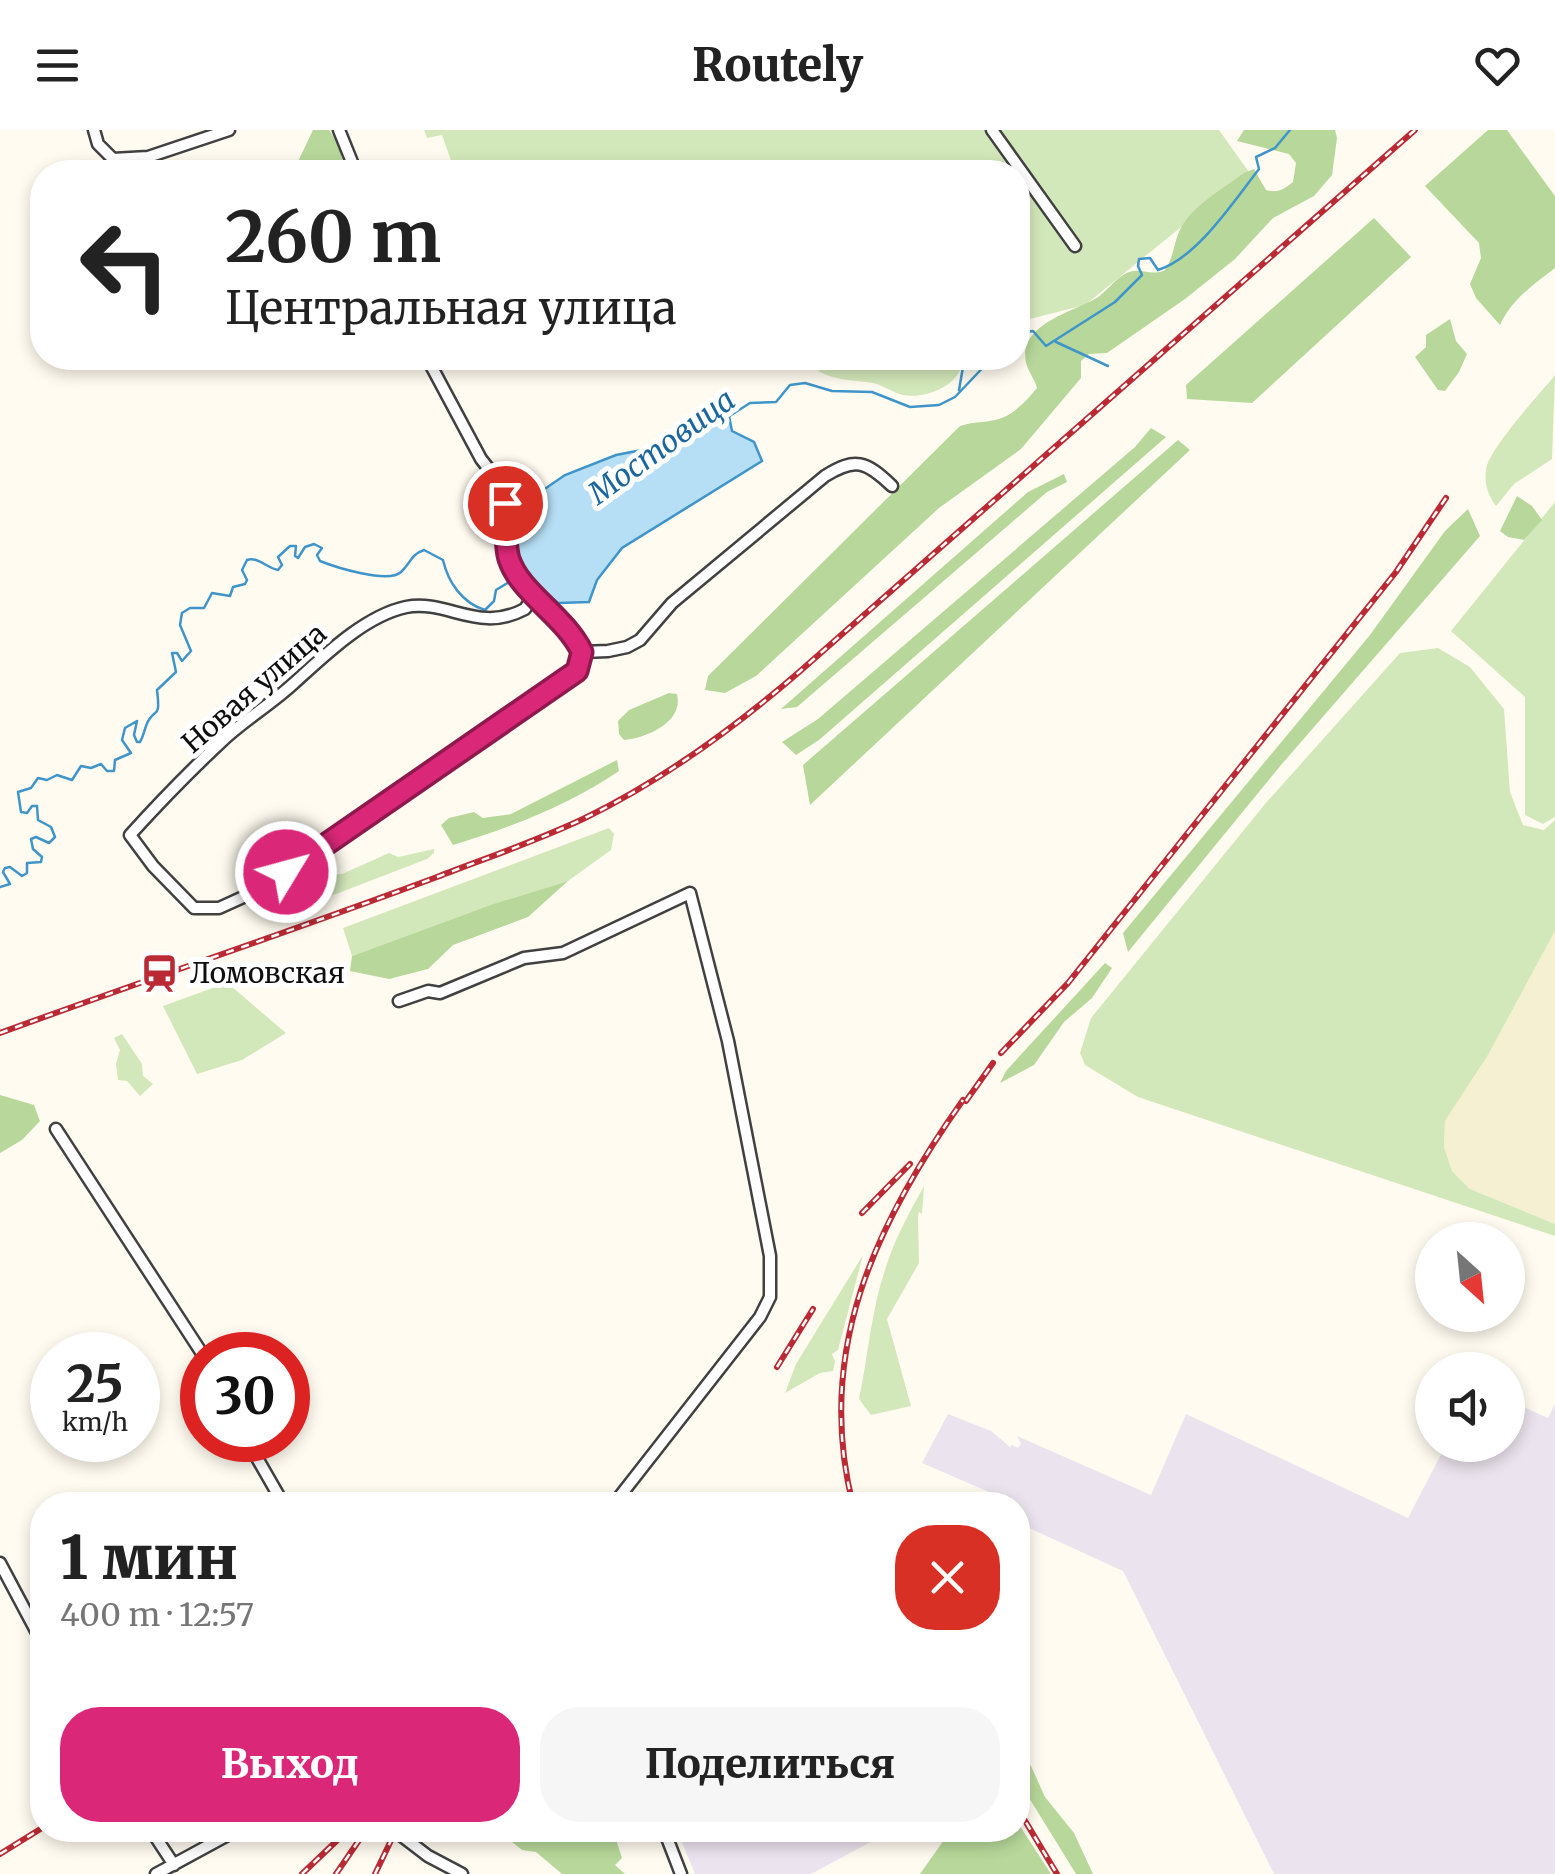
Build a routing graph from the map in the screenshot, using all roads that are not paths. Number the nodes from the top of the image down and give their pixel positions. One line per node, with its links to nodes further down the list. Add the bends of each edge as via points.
1 (94, 130): 2 (street, via 113,159 148,157)
2 (228, 130)
3 (338, 130): 5 (street)
4 (992, 130): 6 (street)
5 (351, 160)
6 (1014, 160)
7 (1030, 182): 8 (street)
8 (1076, 246)
9 (432, 370): 11 (street, via 496,478 505,503 508,555)
10 (892, 486): 12 (street, via 877,471 845,463 672,603 640,640 608,652)
11 (534, 594): 12 (street, via 572,632); 12 (street, Новая улица, via 515,614 476,620 406,607 369,624 222,740 130,835 194,908 219,908 261,889 577,671)
12 (582, 652)
13 (399, 1000): 18 (street, via 440,994 524,958 563,953 690,893 728,1042 770,1256 770,1297)
14 (56, 1128): 15 (street)
15 (188, 1332)
16 (259, 1462): 17 (street)
17 (277, 1492)
18 (623, 1492)
19 (0, 1563): 20 (street)
20 (30, 1619)
21 (160, 1842): 25 (street)
22 (215, 1842): 25 (street)
23 (410, 1842): 27 (street)
24 (669, 1842): 28 (street)
25 (174, 1865): 26 (street)
26 (156, 1874)
27 (462, 1874)
28 (681, 1874)

